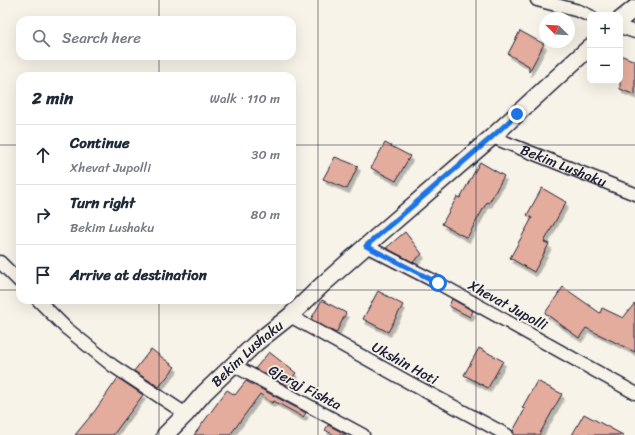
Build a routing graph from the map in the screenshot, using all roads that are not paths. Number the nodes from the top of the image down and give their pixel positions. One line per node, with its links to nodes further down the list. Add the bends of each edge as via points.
1 (537, 0): 3 (street)
2 (635, 8): 4 (street)
3 (587, 15)
4 (623, 18)
5 (623, 28): 6 (street)
6 (635, 32)
7 (589, 48): 8 (street, Bekim Lushaku)
8 (492, 137): 9 (street, Bekim Lushaku); 10 (street, Bekim Lushaku)
9 (635, 194)
10 (366, 246): 14 (street, Bekim Lushaku); 16 (street, Xhevat Jupolli, via 438,283)
11 (0, 262): 12 (street)
12 (16, 278)
13 (42, 304): 17 (street, via 66,328 114,366)
14 (290, 316): 15 (street, Bekim Lushaku); 20 (street, Ukshin Hoti)
15 (233, 365): 17 (street, Bekim Lushaku); 19 (street, Gjergj Fishta)
16 (635, 394)
17 (186, 414): 18 (street, Bekim Lushaku)
18 (165, 435)
19 (363, 435)
20 (507, 435)

